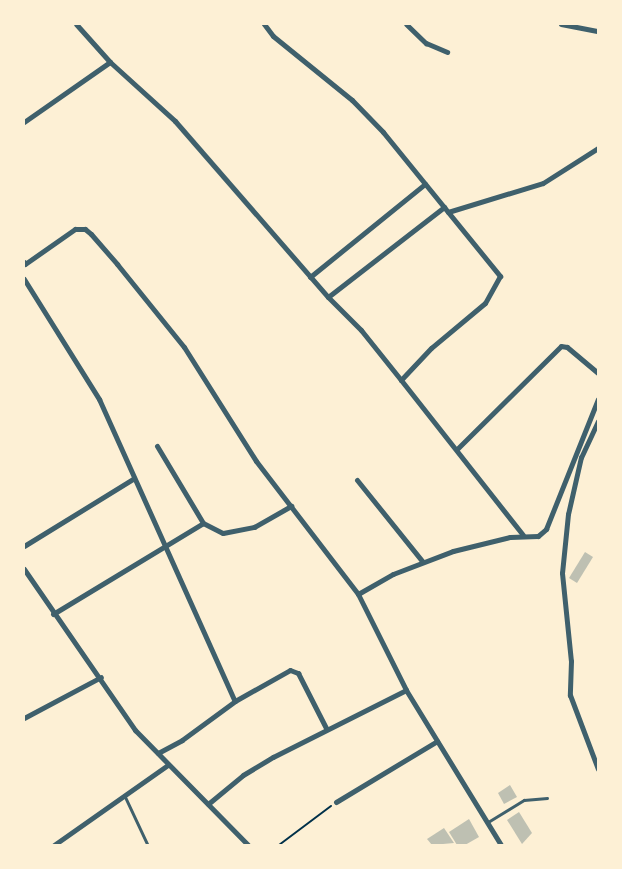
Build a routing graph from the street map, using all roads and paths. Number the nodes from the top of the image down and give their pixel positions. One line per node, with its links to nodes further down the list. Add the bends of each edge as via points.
1 (76, 24): 7 (street)
2 (264, 24): 10 (street, via 273,36 352,100)
3 (406, 24): 6 (street, via 426,44)
4 (561, 24): 5 (street)
5 (598, 31)
6 (447, 52)
7 (110, 62): 8 (street); 15 (street, via 175,121)
8 (24, 122)
9 (598, 148): 12 (street, via 543,183)
10 (425, 184): 11 (street); 15 (street)
11 (444, 206): 12 (street); 17 (street)
12 (448, 212): 19 (street, via 495,267 500,276 498,283 485,303 431,348)
13 (24, 263): 14 (street); 26 (street, via 75,229 85,229 91,234 184,347 256,461)
14 (24, 271)
15 (310, 277): 17 (street)
16 (24, 279): 24 (street, via 99,399)
17 (328, 297): 19 (street, via 361,330)
18 (598, 373): 23 (street, via 567,347 561,346)
19 (400, 380): 23 (street)
20 (598, 399): 28 (street, via 546,529 538,536)
21 (598, 421): 42 (street, via 582,456 568,514 562,572 571,661 570,695)
22 (157, 446): 27 (street)
23 (456, 450): 28 (street)
24 (133, 479): 29 (street); 30 (street)
25 (356, 480): 31 (street)
26 (291, 506): 27 (street, via 254,527 223,533); 33 (street)
27 (203, 523): 29 (street)
28 (523, 535): 31 (street, via 453,551)
29 (163, 544): 34 (street); 37 (street)
30 (24, 546)
31 (423, 562): 33 (street, via 392,574)
32 (24, 569): 34 (street)
33 (358, 594): 36 (street)
34 (53, 614): 35 (street)
35 (101, 677): 38 (street); 43 (street, via 135,730)
36 (406, 690): 39 (street); 40 (street)
37 (235, 701): 39 (street, via 290,670 298,673); 43 (street, via 182,740)
38 (24, 718)
39 (326, 728): 49 (street, via 243,775)
40 (437, 741): 48 (street); 50 (street)
41 (598, 748): 42 (street)
42 (591, 751): 45 (street)
43 (158, 753): 44 (street)
44 (168, 764): 46 (street); 49 (street)
45 (598, 769)
46 (125, 795): 51 (street); 52 (lane)
47 (547, 798): 50 (lane, via 524,800)
48 (336, 802): 54 (path)
49 (208, 804): 53 (street)
50 (486, 823): 55 (street)
51 (54, 845)
52 (148, 845)
53 (248, 845)
54 (279, 845)
55 (501, 845)

